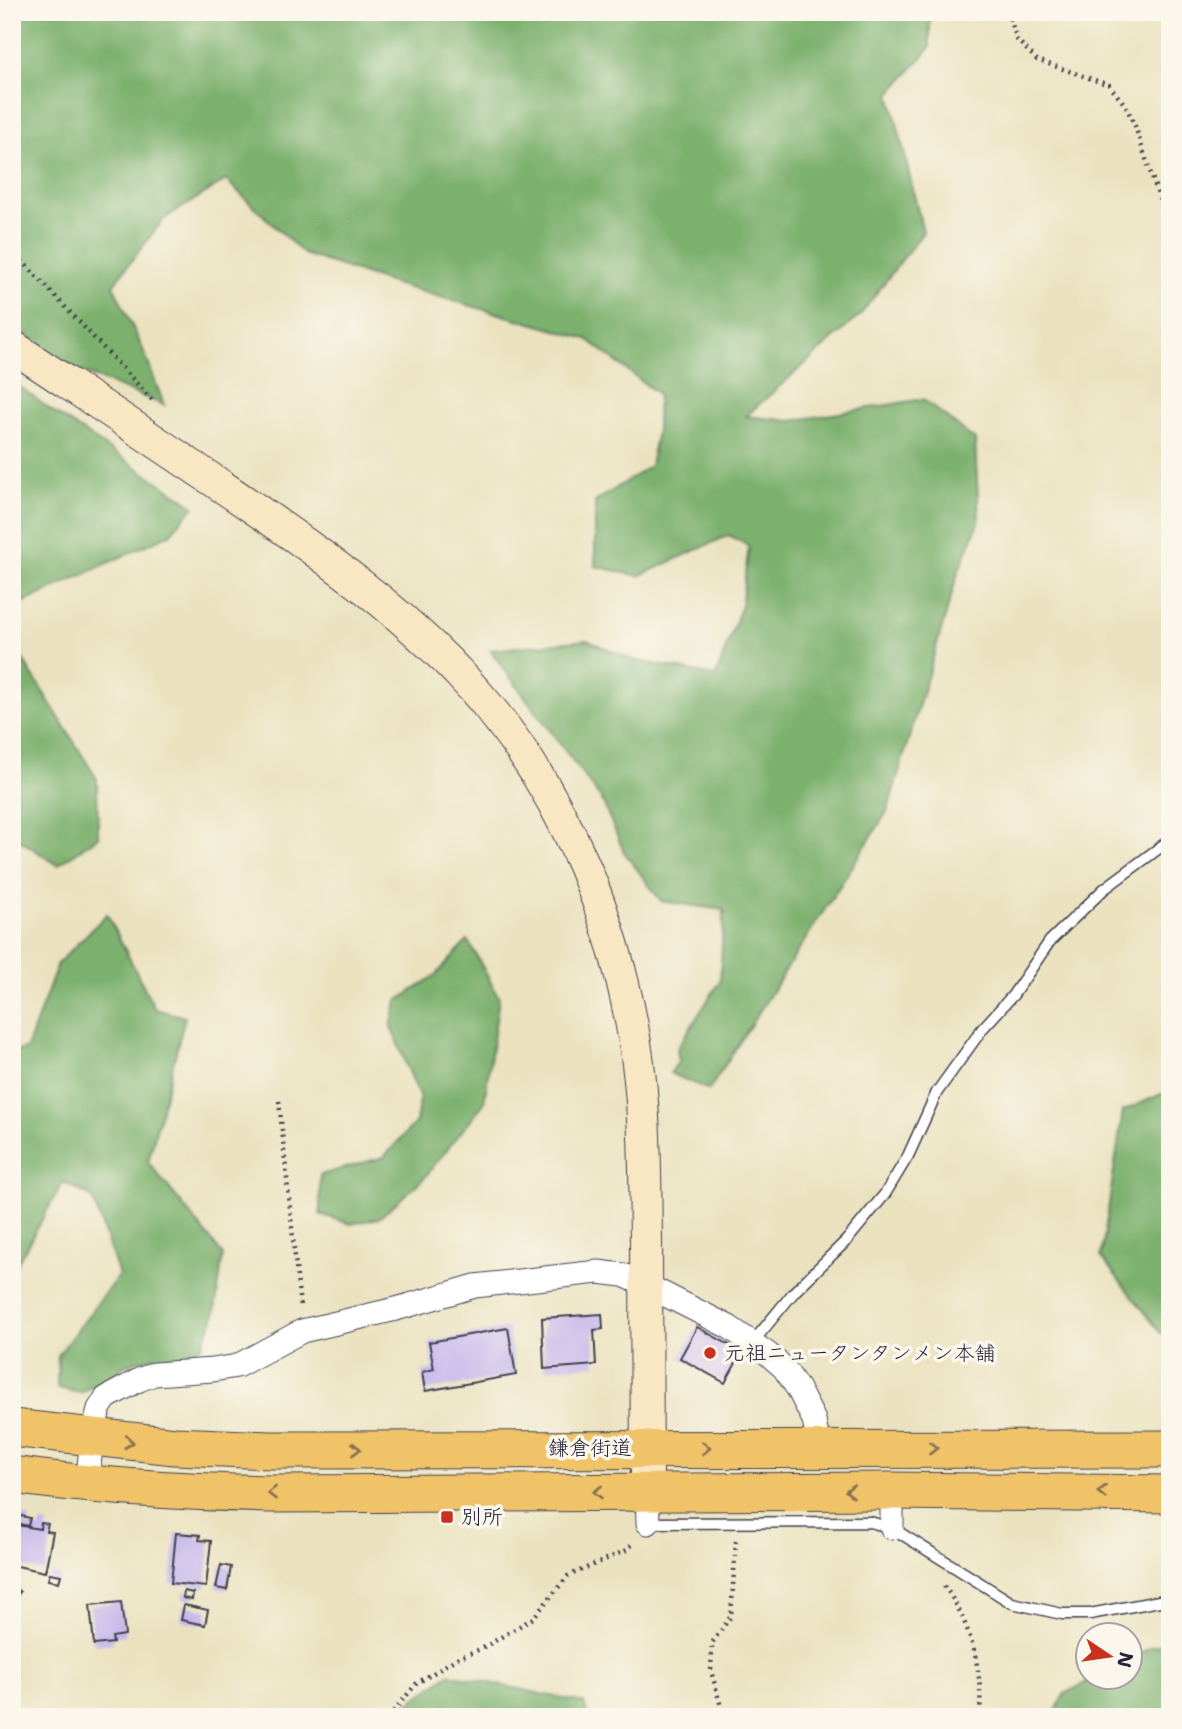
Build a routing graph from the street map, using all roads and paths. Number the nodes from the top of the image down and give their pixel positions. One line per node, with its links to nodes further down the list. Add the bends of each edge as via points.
1 (1008, 12): 2 (path, via 1017,40 1037,60 1109,85 1126,106)
2 (1170, 230)
3 (12, 250): 5 (path, via 167,416)
4 (12, 346): 5 (street)
5 (170, 451): 8 (street, via 329,560 437,650 489,707 545,788 597,897 626,995 641,1098)
6 (1170, 840): 10 (lane, via 1104,889 1049,941 937,1092 885,1194)
7 (279, 1101): 9 (path)
8 (646, 1285): 9 (street, via 623,1275 598,1272 475,1286); 10 (street); 14 (street)
9 (302, 1331): 12 (street, via 237,1366 154,1374 124,1387 106,1398 99,1409)
10 (753, 1342): 13 (street, via 784,1368 798,1389 814,1420)
11 (12, 1428): 12 (main road, 鎌倉街道)
12 (92, 1438): 14 (main road, 鎌倉街道, one-way to 14, via 271,1450); 17 (street)
13 (819, 1447): 14 (main road, 鎌倉街道, one-way to 13); 15 (main road, 鎌倉街道, one-way to 15)
14 (647, 1448): 20 (street)
15 (1170, 1449)
16 (12, 1475): 17 (main road, 鎌倉街道)
17 (87, 1485): 20 (main road, 鎌倉街道, one-way to 17)
18 (892, 1490): 19 (main road, 鎌倉街道, one-way to 18); 20 (main road, 鎌倉街道, one-way to 20); 22 (street)
19 (1170, 1494)
20 (647, 1507): 21 (lane); 25 (path, via 641,1537 627,1550 568,1576 533,1618 416,1684)
21 (738, 1522): 22 (lane, via 870,1522); 26 (path, via 731,1616 712,1643 710,1671)
22 (892, 1528): 24 (lane, via 1012,1603 1062,1614 1090,1614)
23 (943, 1584): 27 (path, via 958,1605 978,1668)
24 (1170, 1599)
25 (389, 1717)
26 (724, 1717)
27 (980, 1717)

